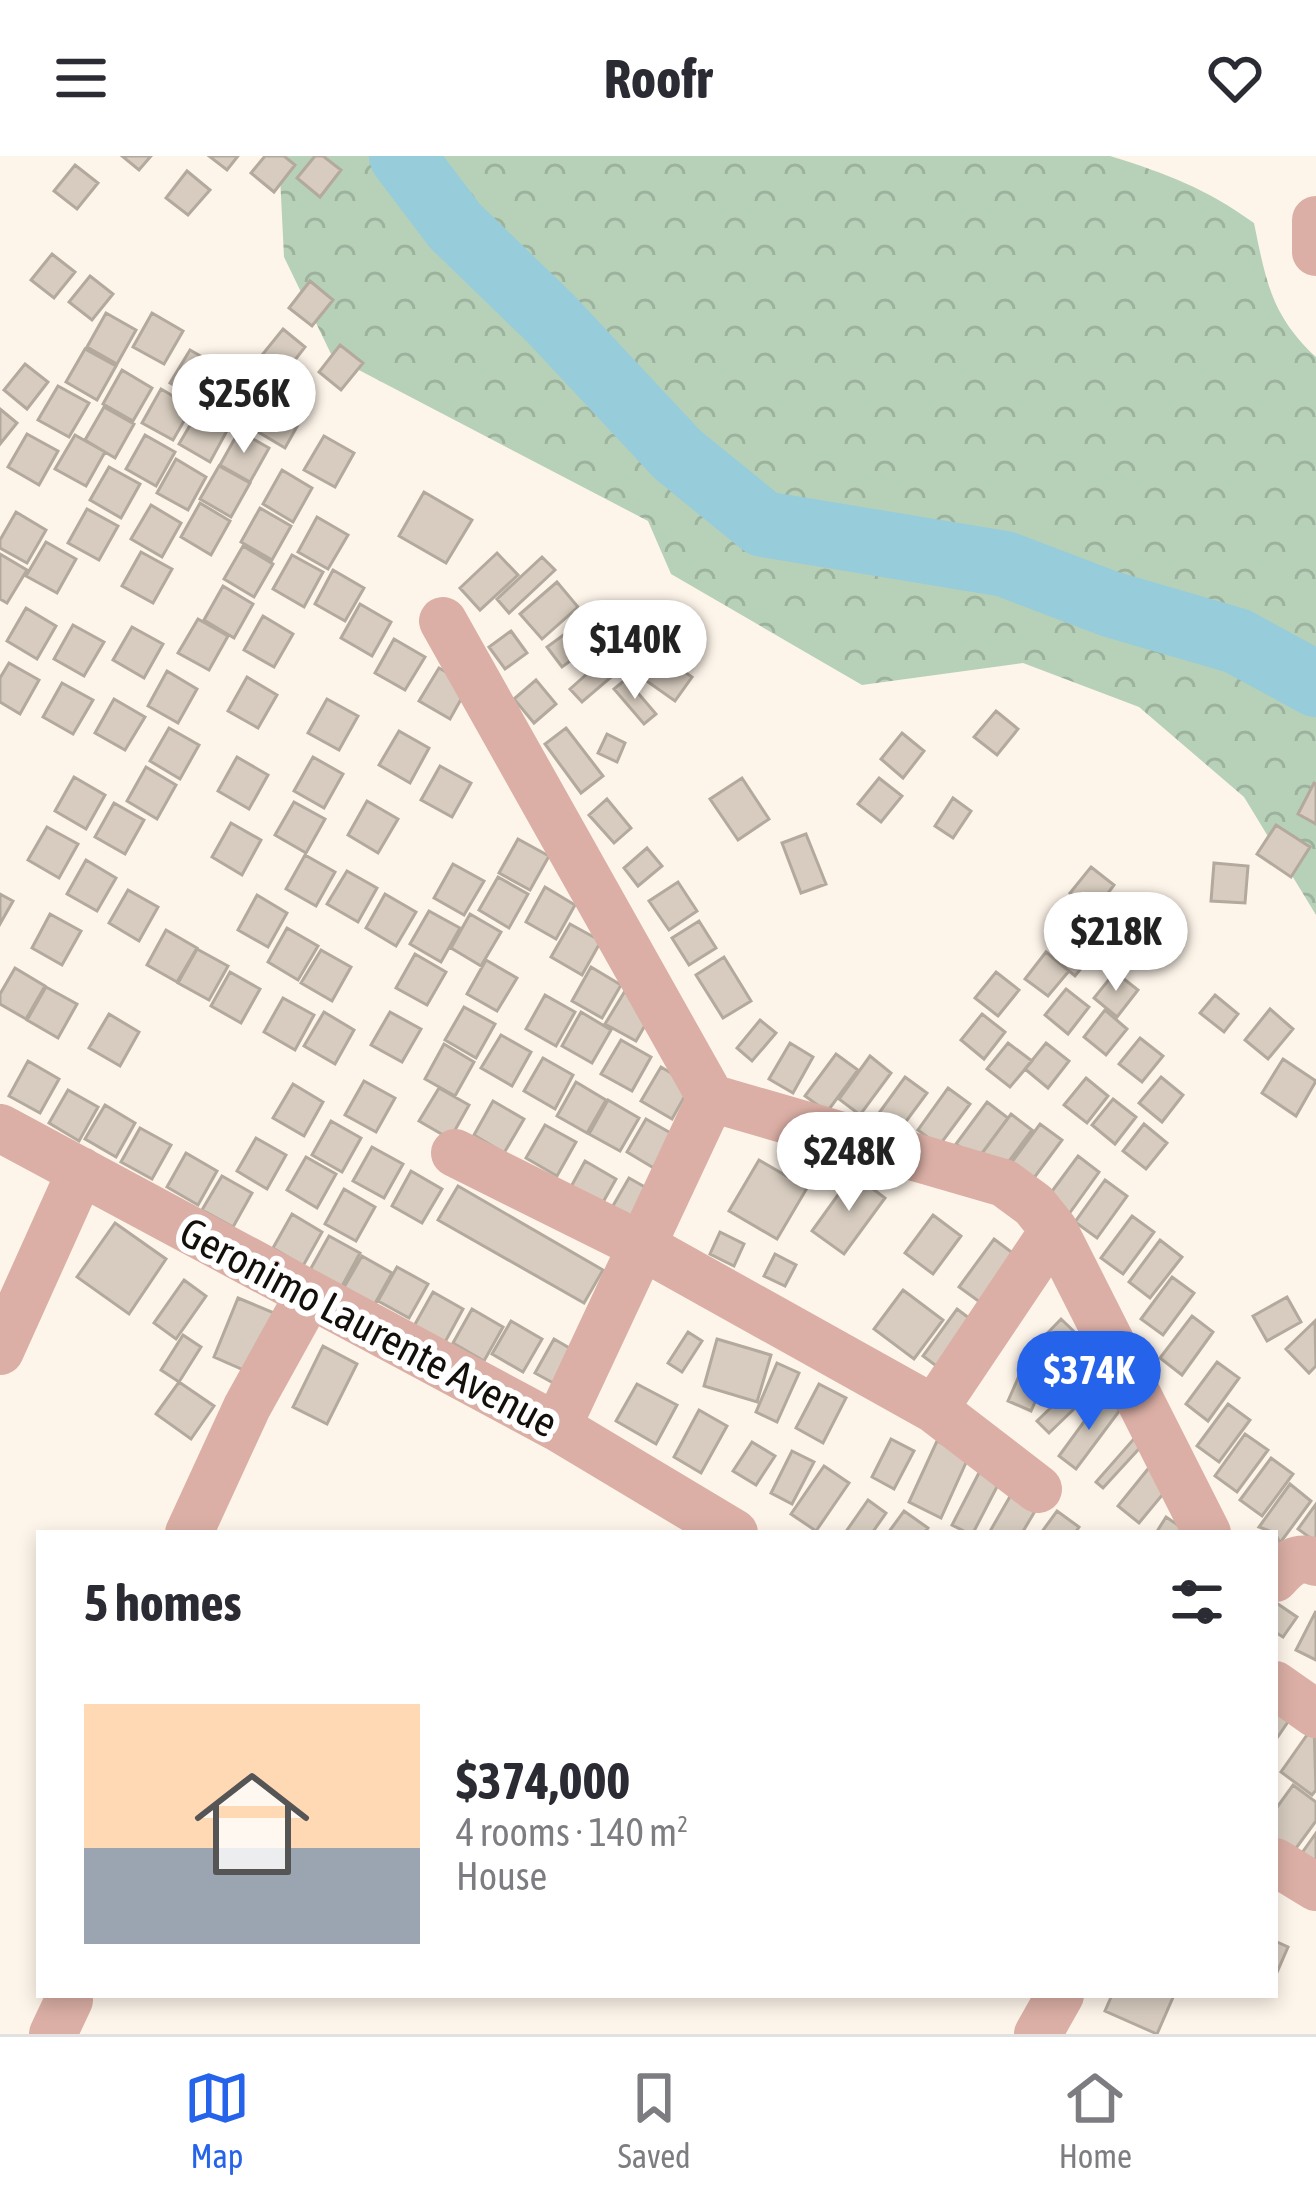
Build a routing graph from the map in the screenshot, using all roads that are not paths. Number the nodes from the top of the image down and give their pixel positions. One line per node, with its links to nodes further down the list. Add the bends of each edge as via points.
1 (1316, 220): 2 (street)
2 (1316, 252)
3 (443, 621): 4 (street)
4 (711, 1099): 8 (street, via 1004,1183); 9 (street)
5 (0, 1128): 7 (street, Geronimo Laurente Avenue)
6 (455, 1153): 9 (street)
7 (81, 1171): 10 (street, Geronimo Laurente Avenue); 11 (street)
8 (1054, 1230): 12 (street); 17 (street)
9 (640, 1245): 12 (street); 13 (street)
10 (309, 1294): 13 (street, Geronimo Laurente Avenue); 15 (street)
11 (0, 1351)
12 (934, 1409): 14 (street)
13 (556, 1427): 16 (street, Geronimo Laurente Avenue)
14 (1039, 1489)
15 (190, 1530)
16 (723, 1530)
17 (1205, 1530)
18 (1316, 1562): 19 (street, via 1288,1562)
19 (1278, 1574)
20 (1278, 1687): 21 (street)
21 (1316, 1714)
22 (1278, 1864): 23 (street)
23 (1316, 1887)
24 (1058, 1998): 25 (street)
25 (1038, 2034)

